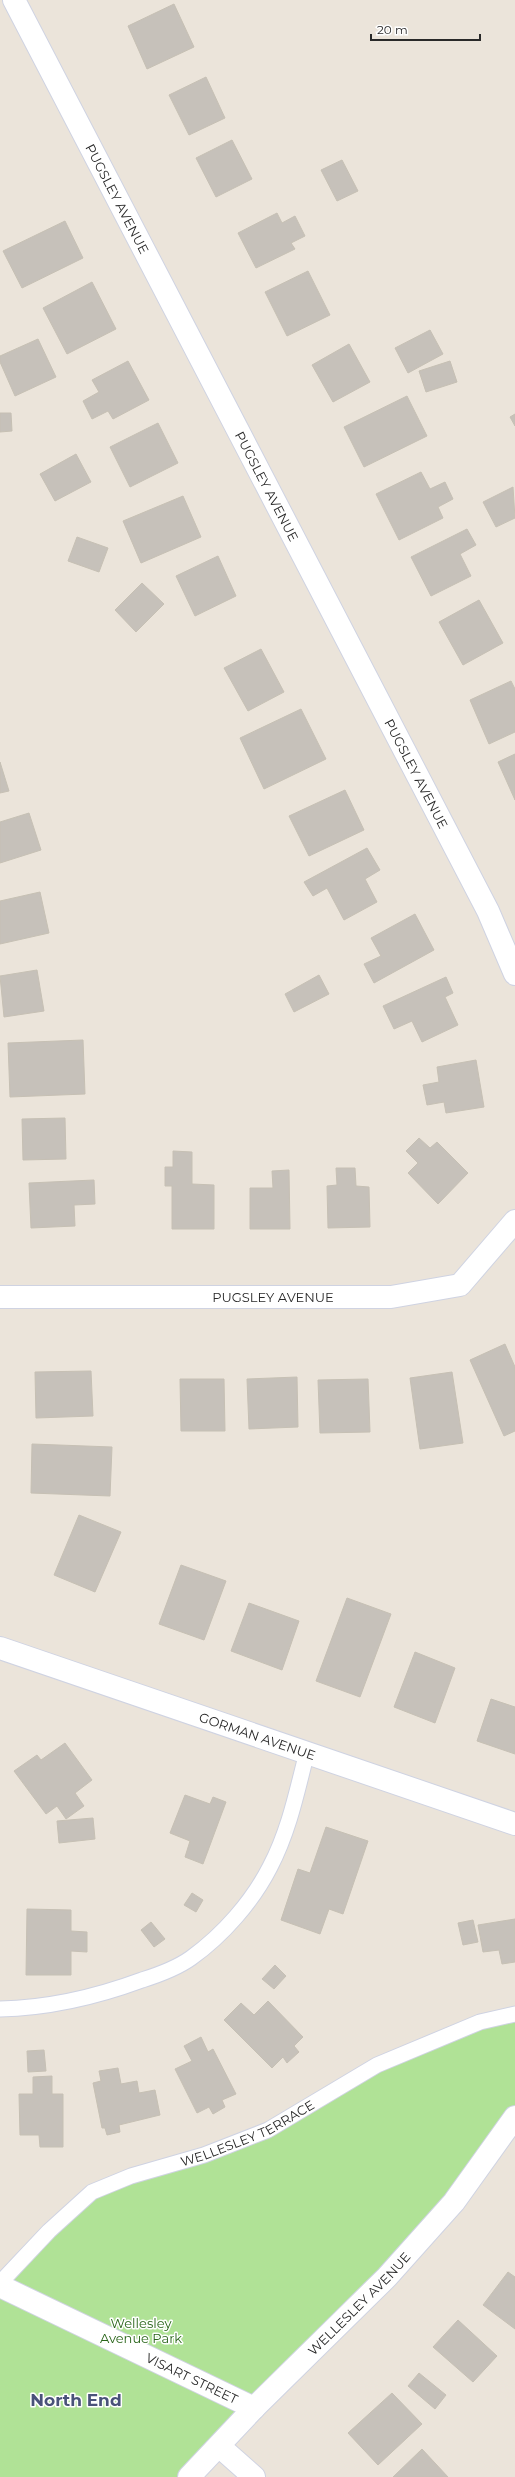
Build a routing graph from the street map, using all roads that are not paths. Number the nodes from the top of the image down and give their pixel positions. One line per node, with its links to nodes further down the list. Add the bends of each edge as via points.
1 (14, 0): 2 (street, PUGSLEY AVENUE, via 488,911)
2 (515, 974)
3 (515, 1221): 4 (street, PUGSLEY AVENUE, via 460,1285 391,1297)
4 (0, 1297)
5 (0, 1648): 6 (street, GORMAN AVENUE)
6 (307, 1752): 7 (street, GORMAN AVENUE); 8 (lane, via 284,1834 270,1868 235,1918 216,1938 190,1959 157,1975 108,1992 65,2002)
7 (515, 1824)
8 (0, 2009)
9 (515, 2014): 11 (lane, WELLESLEY TERRACE, via 480,2022 377,2065 268,2130 204,2155 131,2176 92,2192 49,2231)
10 (515, 2117): 13 (street, WELLESLEY AVENUE, via 454,2202 392,2271)
11 (0, 2283)
12 (0, 2286): 13 (street, VISART STREET)
13 (254, 2408): 14 (street, WELLESLEY AVENUE)
14 (219, 2446): 15 (street, WELLESLEY AVENUE); 16 (street)
15 (189, 2477)
16 (254, 2477)

